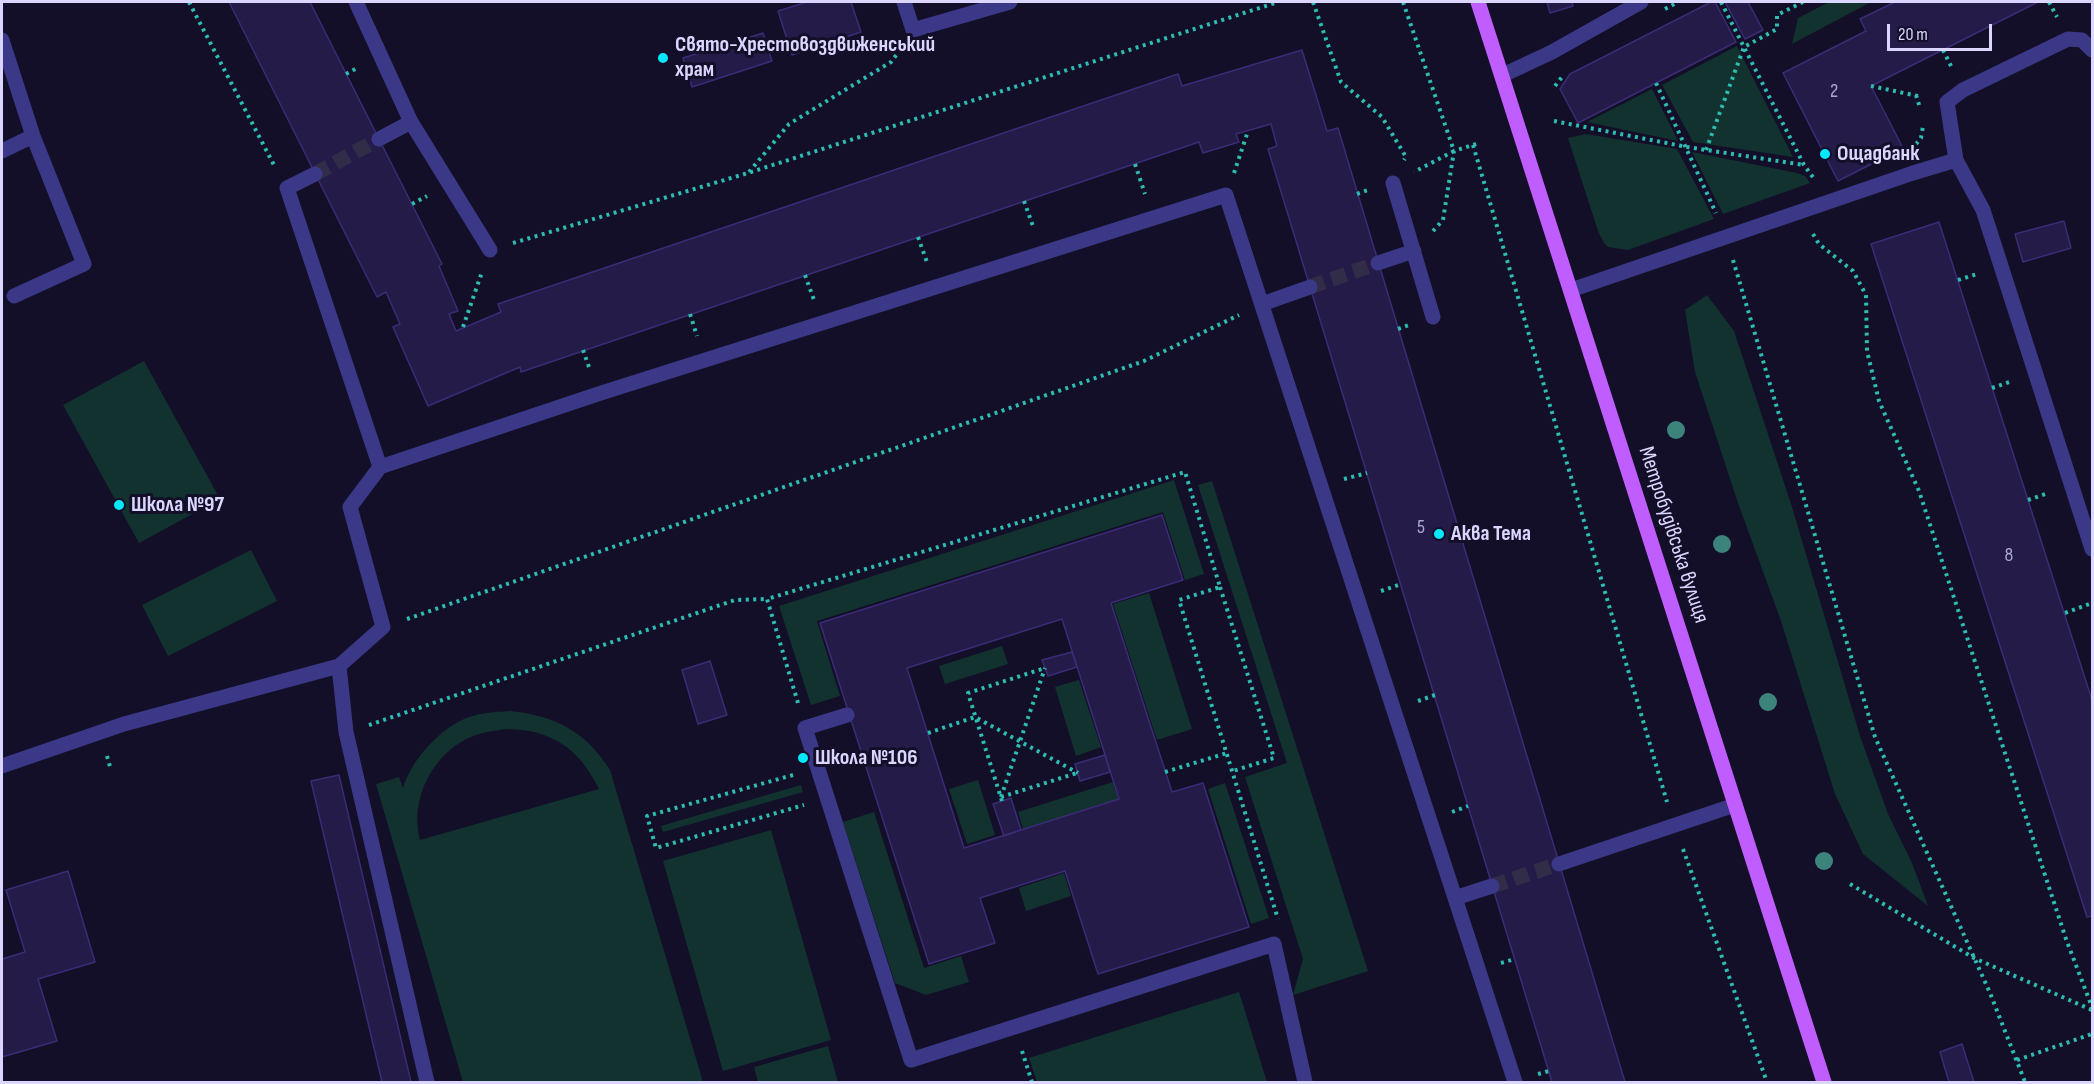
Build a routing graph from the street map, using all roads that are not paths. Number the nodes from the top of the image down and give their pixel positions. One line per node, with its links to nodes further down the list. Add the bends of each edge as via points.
1 (356, 2): 9 (street)
2 (904, 2): 3 (street, via 914,30)
3 (1010, 2)
4 (1478, 2): 8 (main road, Метробудівська вулиця)
5 (1641, 2): 8 (street)
6 (2, 40): 10 (street)
7 (2092, 50): 13 (street, via 2082,40 2068,39 1963,90 1947,102)
8 (1503, 75): 20 (main road, Метробудівська вулиця)
9 (411, 122): 11 (street); 16 (street)
10 (33, 136): 12 (street); 21 (street, via 84,264)
11 (379, 139)
12 (2, 151)
13 (1956, 160): 20 (street); 25 (street, via 1983,210)
14 (315, 174): 24 (street, via 287,188)
15 (1393, 183): 17 (street)
16 (490, 250)
17 (1414, 251): 18 (street); 23 (street)
18 (1378, 263)
19 (1310, 286): 22 (street)
20 (1571, 290): 29 (main road, Метробудівська вулиця)
21 (14, 296)
22 (1262, 304): 24 (street, via 1226,195 609,390); 32 (street)
23 (1433, 317)
24 (380, 467): 26 (street, via 350,507 383,627)
25 (2092, 549)
26 (339, 666): 28 (street, via 124,724); 33 (street, via 346,732)
27 (847, 716): 34 (street, via 805,728 911,1060 1274,944)
28 (2, 766)
29 (1735, 805): 30 (street); 36 (main road, Метробудівська вулиця)
30 (1559, 864)
31 (1492, 886): 32 (street)
32 (1455, 898): 35 (street)
33 (427, 1083)
34 (1305, 1083)
35 (1515, 1083)
36 (1824, 1083)

